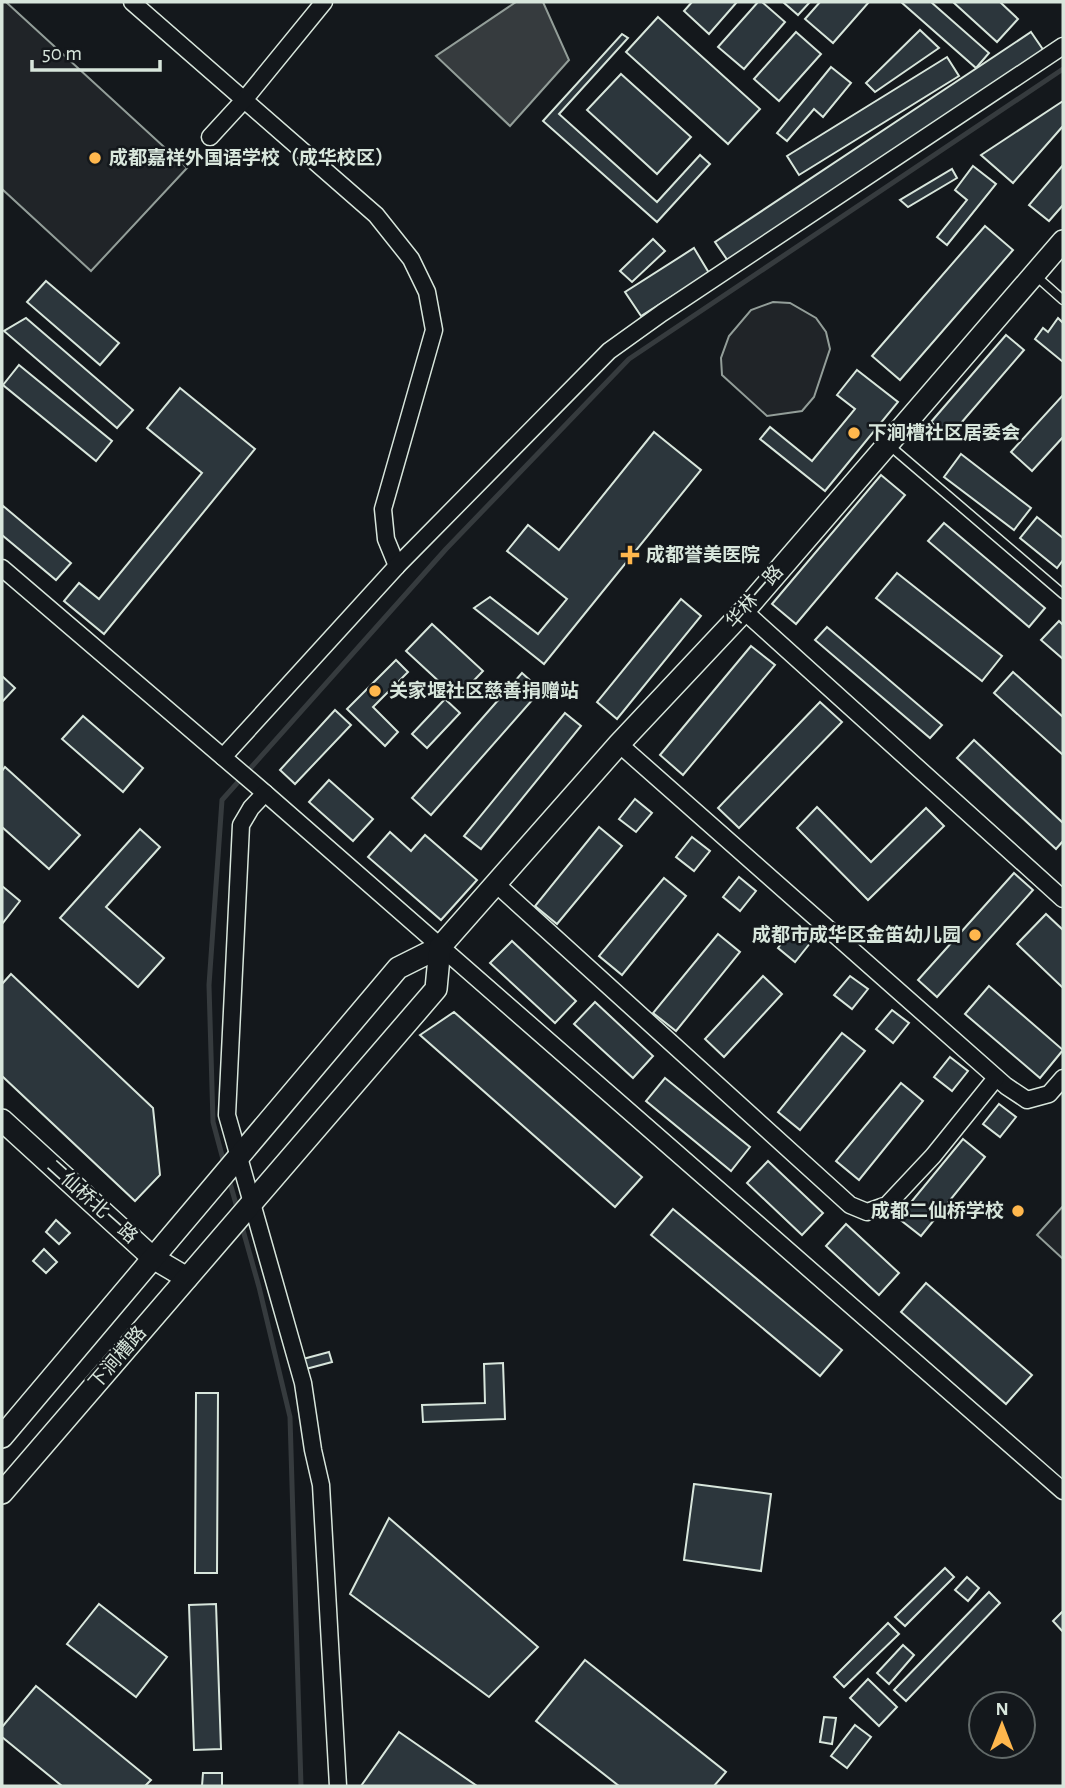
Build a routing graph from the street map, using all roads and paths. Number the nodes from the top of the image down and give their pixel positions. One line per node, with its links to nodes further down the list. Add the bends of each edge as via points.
1 (132, 2): 4 (street)
2 (324, 2): 4 (street)
3 (1063, 46): 10 (street, via 610,351)
4 (244, 100): 5 (street); 10 (street, via 376,215 411,260 428,292 434,330 383,509 386,539)
5 (210, 137)
6 (1063, 241): 7 (street, 华林一路)
7 (1034, 274): 8 (lane); 9 (street, 华林一路)
8 (1063, 300)
9 (888, 444): 12 (lane); 13 (street, 华林一路)
10 (397, 566): 15 (street)
11 (2, 568): 15 (street)
12 (1063, 594)
13 (744, 611): 14 (street, 华林一路); 18 (street)
14 (619, 744): 17 (street, 华林一路); 20 (street)
15 (226, 760): 16 (street)
16 (262, 790): 19 (street); 23 (street, via 241,825 227,1115)
17 (496, 884): 19 (street, 华林一路); 20 (street, via 850,1205 867,1212 887,1205)
18 (1063, 899)
19 (440, 947): 23 (street, 下涧槽路, via 398,968); 24 (street, 下涧槽路, via 436,989); 28 (street)
20 (996, 1078): 21 (street, via 1027,1100 1049,1094)
21 (1063, 1078)
22 (2, 1120): 25 (street, 二仙桥北一路)
23 (230, 1166): 24 (street); 25 (street, 下涧槽路)
24 (244, 1212): 26 (street, 下涧槽路); 30 (street, via 303,1383 321,1485)
25 (153, 1258): 26 (street, 二仙桥北一路); 27 (street, 下涧槽路)
26 (187, 1278): 29 (street, 下涧槽路)
27 (2, 1437)
28 (1063, 1491)
29 (2, 1493)
30 (338, 1786)

